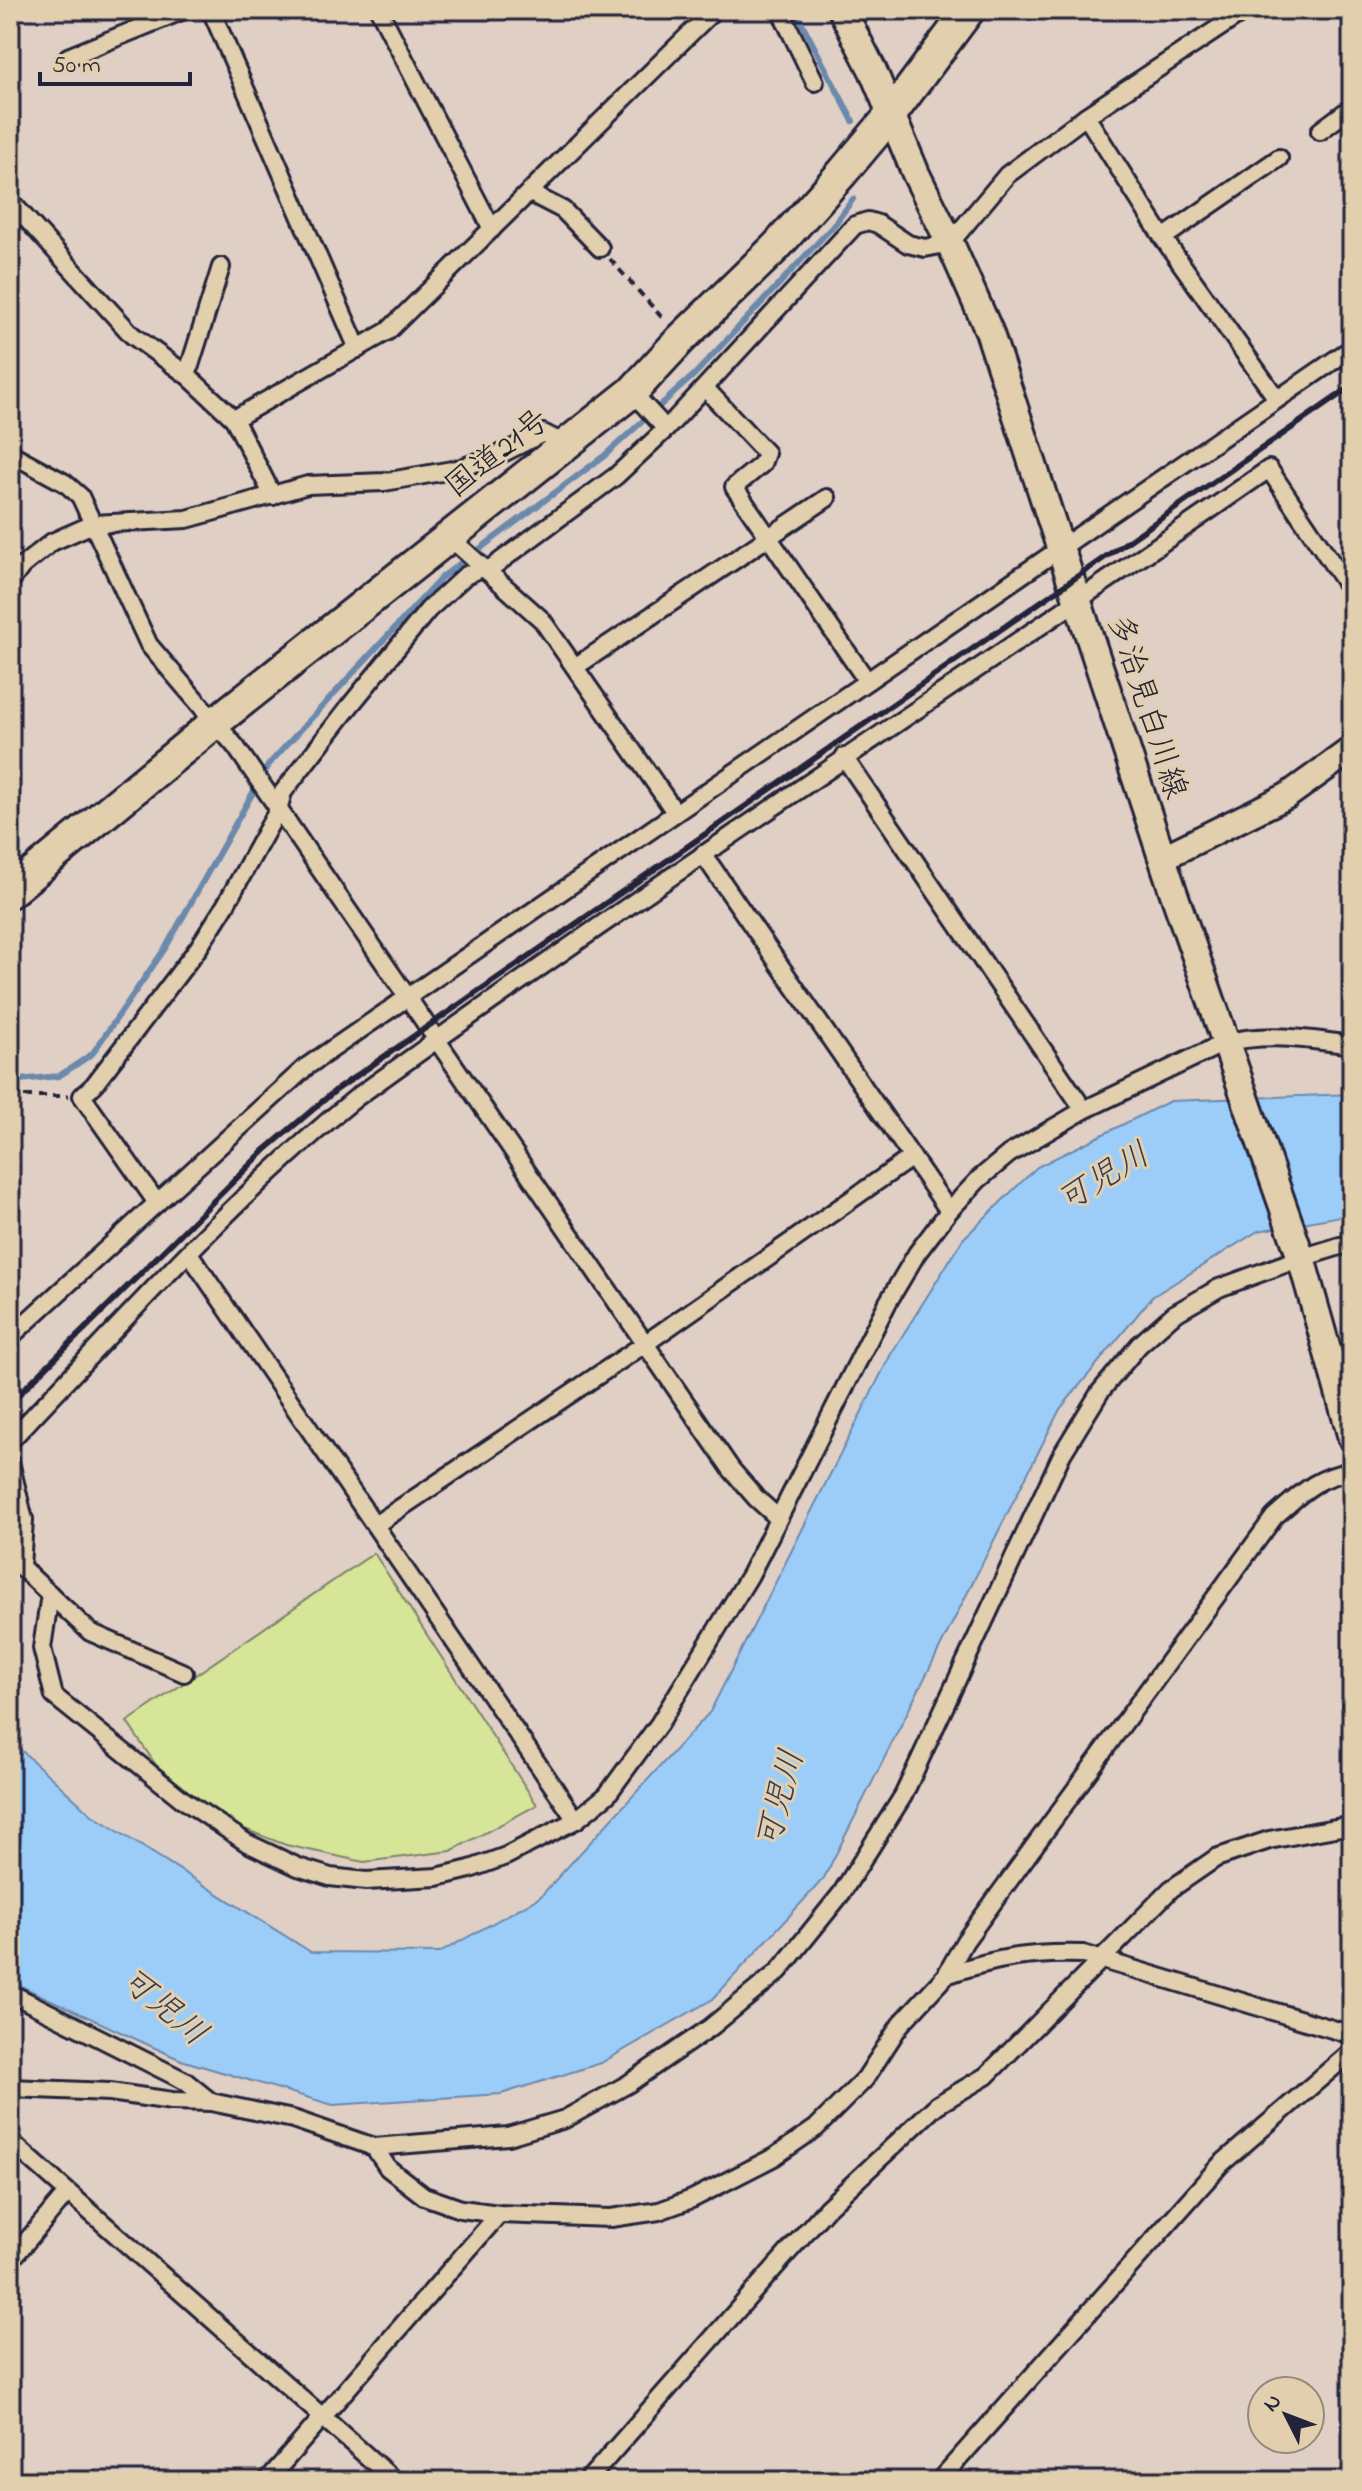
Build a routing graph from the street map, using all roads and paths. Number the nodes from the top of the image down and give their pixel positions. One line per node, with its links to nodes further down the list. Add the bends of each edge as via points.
1 (184, 10): 9 (street)
2 (211, 10): 25 (street)
3 (379, 10): 18 (street)
4 (714, 10): 16 (street)
5 (780, 10): 10 (street)
6 (842, 10): 12 (main road, 多治見白川線)
7 (969, 10): 12 (highway, 国道21号)
8 (1246, 10): 13 (street)
9 (68, 57)
10 (815, 82)
11 (1352, 107): 14 (street)
12 (890, 116): 20 (main road, 多治見白川線); 23 (highway, 国道21号, via 776,247)
13 (1086, 116): 19 (street); 20 (street, via 1007,175)
14 (1320, 131)
15 (1279, 158): 19 (street)
16 (530, 193): 18 (street); 21 (street, via 563,210)
17 (12, 203): 26 (street, via 132,335)
18 (492, 229): 25 (street, via 388,331)
19 (1163, 238): 29 (street)
20 (950, 243): 27 (street, via 925,248 908,244 878,224 855,225); 39 (main road, 多治見白川線, via 989,331)
21 (600, 248): 23 (path)
22 (221, 267): 26 (street)
23 (681, 339): 28 (highway, 国道21号)
24 (1352, 348): 29 (street)
25 (358, 349): 30 (street)
26 (187, 375): 30 (street)
27 (705, 388): 31 (street); 38 (street, via 766,453 762,464 734,487)
28 (632, 392): 31 (street); 32 (highway, 国道21号)
29 (1277, 399): 39 (street)
30 (234, 419): 34 (street)
31 (666, 429): 40 (street, via 616,476)
32 (565, 444): 34 (street, via 543,433 458,469 384,482 308,485); 37 (highway, 国道21号)
33 (10, 453): 36 (street, via 65,483 80,496)
34 (273, 496): 36 (street, via 187,519)
35 (827, 498): 38 (street)
36 (93, 524): 41 (street, via 52,542); 46 (street, via 149,645)
37 (448, 536): 40 (street); 46 (highway, 国道21号)
38 (769, 537): 44 (street); 45 (street)
39 (1058, 549): 43 (main road, 多治見白川線); 45 (street)
40 (485, 569): 44 (street, via 542,620); 49 (street, via 465,576 428,610 283,792)
41 (10, 582)
42 (1352, 593): 43 (street, via 1269,469)
43 (1079, 602): 48 (street); 52 (main road, 多治見白川線)
44 (575, 667): 50 (street)
45 (867, 681): 50 (street)
46 (217, 721): 49 (street); 53 (highway, 国道21号)
47 (1352, 749): 52 (street, via 1287,796)
48 (844, 757): 51 (street); 60 (street)
49 (278, 810): 54 (street); 59 (street, via 199,947)
50 (675, 812): 54 (street)
51 (703, 854): 55 (street); 61 (street)
52 (1162, 858): 56 (main road, 多治見白川線)
53 (10, 892)
54 (408, 996): 55 (street); 62 (street, via 306,1067)
55 (437, 1040): 65 (street, via 312,1134); 68 (street)
56 (1224, 1043): 57 (street, via 1277,1035); 60 (street); 66 (main road, 多治見白川線)
57 (1352, 1045)
58 (10, 1096): 59 (path)
59 (82, 1096): 62 (street)
60 (1084, 1110): 63 (street, via 1009,1154)
61 (912, 1157): 63 (street); 68 (street)
62 (157, 1203): 67 (street)
63 (949, 1211): 73 (street, via 888,1302)
64 (1352, 1245): 66 (street)
65 (189, 1253): 70 (street); 75 (street)
66 (1301, 1258): 69 (main road, 多治見白川線); 88 (street, via 1219,1288 1174,1314 1139,1345 1100,1392 1062,1454 903,1796 841,1894 779,1971 711,2027 565,2119 508,2136)
67 (10, 1337)
68 (646, 1343): 73 (street, via 731,1469); 75 (street)
69 (1352, 1438)
70 (10, 1441)
71 (10, 1462): 74 (street)
72 (1352, 1471): 81 (street, via 1327,1476 1274,1517 965,1941)
73 (777, 1517): 78 (street, via 750,1575 659,1724 607,1795)
74 (17, 1518): 76 (street, via 21,1567)
75 (375, 1525): 78 (street)
76 (50, 1594): 77 (street, via 90,1632); 78 (street, via 42,1648 54,1696 182,1799 247,1843 298,1867 366,1881 437,1877 506,1856)
77 (184, 1673)
78 (576, 1820)
79 (1352, 1825): 80 (street, via 1269,1840 1216,1858 1171,1889)
80 (1101, 1960): 81 (street, via 1040,1953); 83 (street); 95 (street, via 986,2076 937,2105 827,2208)
81 (946, 1975): 90 (street, via 900,2025 865,2079 816,2128 774,2157 659,2211 611,2218)
82 (10, 1993): 86 (street, via 185,2081)
83 (1352, 2035)
84 (1352, 2051): 96 (street, via 1221,2164)
85 (10, 2088): 86 (street)
86 (211, 2102): 88 (street, via 293,2119)
87 (10, 2141): 89 (street)
88 (374, 2147): 90 (street, via 388,2168 424,2196 461,2209)
89 (67, 2193): 91 (street); 92 (street)
90 (499, 2214): 92 (street)
91 (10, 2261)
92 (321, 2418): 93 (street); 94 (street)
93 (267, 2481)
94 (395, 2481)
95 (587, 2481)
96 (939, 2481)

